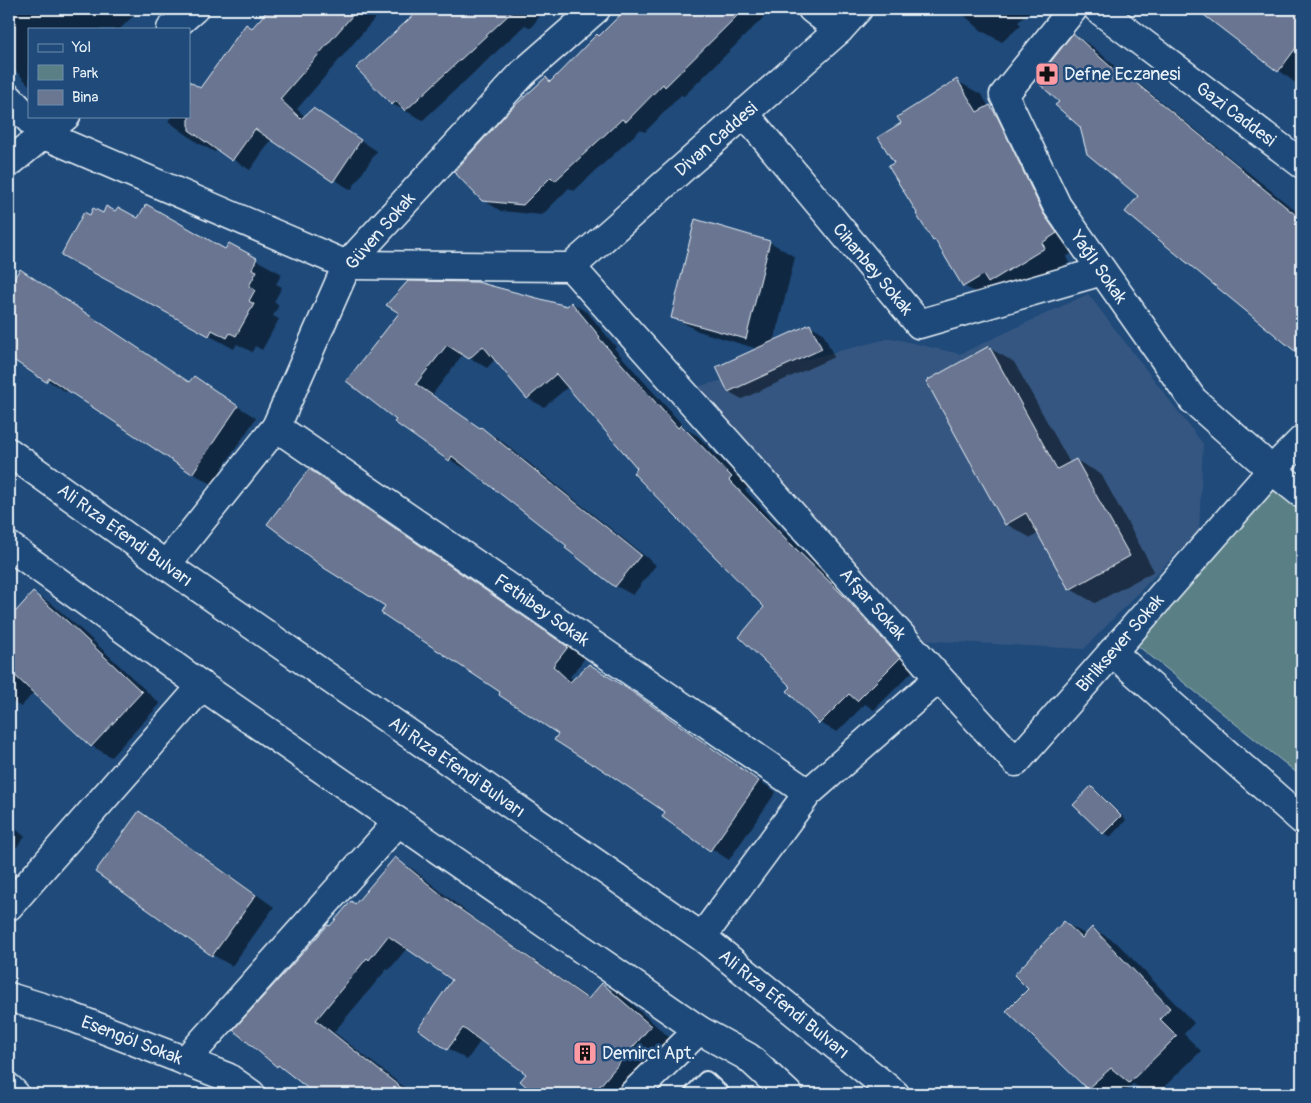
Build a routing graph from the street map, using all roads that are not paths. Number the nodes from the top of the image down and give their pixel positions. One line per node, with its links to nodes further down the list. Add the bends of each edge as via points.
1 (194, 9): 7 (street)
2 (596, 9): 16 (street, Güven Sokak, via 523,73)
3 (812, 9): 8 (street)
4 (858, 9): 8 (street, Divan Caddesi)
5 (1073, 9): 18 (street, Yağlı Sokak, via 1004,95 1057,206)
6 (1098, 9): 14 (street, Gazi Caddesi)
7 (172, 28)
8 (839, 30): 10 (street, Divan Caddesi)
9 (9, 98): 12 (street)
10 (744, 113): 17 (street, Divan Caddesi); 18 (street, Cihanbey Sokak, via 919,324)
11 (64, 118): 12 (street)
12 (44, 135): 13 (street); 15 (street); 16 (street)
13 (9, 163)
14 (1302, 164)
15 (9, 180)
16 (346, 265): 17 (street); 19 (street, Güven Sokak)
17 (571, 267): 27 (street, Afşar Sokak)
18 (1102, 271): 22 (street, Yağlı Sokak, via 1193,400)
19 (276, 427): 25 (street, Güven Sokak); 29 (street, Fethibey Sokak)
20 (1302, 440): 22 (street, Birliksever Sokak)
21 (9, 452): 25 (street, Ali Rıza Efendi Bulvarı)
22 (1272, 470): 23 (street, Yağlı Sokak); 26 (street, Birliksever Sokak)
23 (1302, 494)
24 (12, 555): 28 (street)
25 (166, 566): 33 (street, Ali Rıza Efendi Bulvarı)
26 (1112, 652): 27 (street, Birliksever Sokak, via 1016,762); 30 (street)
27 (939, 678): 29 (street)
28 (202, 686): 31 (street); 32 (street)
29 (808, 793): 33 (street)
30 (1302, 820)
31 (398, 822): 35 (street); 36 (street)
32 (9, 906)
33 (702, 938): 44 (street, Ali Rıza Efendi Bulvarı)
34 (9, 997): 36 (street, Esengöl Sokak, via 64,1014)
35 (699, 1030): 40 (street); 43 (street, via 748,1057)
36 (185, 1060): 39 (street, Esengöl Sokak, via 227,1077)
37 (9, 1088): 38 (street)
38 (15, 1094)
39 (251, 1094)
40 (633, 1094)
41 (693, 1094): 42 (lane, via 706,1080)
42 (721, 1094)
43 (788, 1094)
44 (895, 1094)

